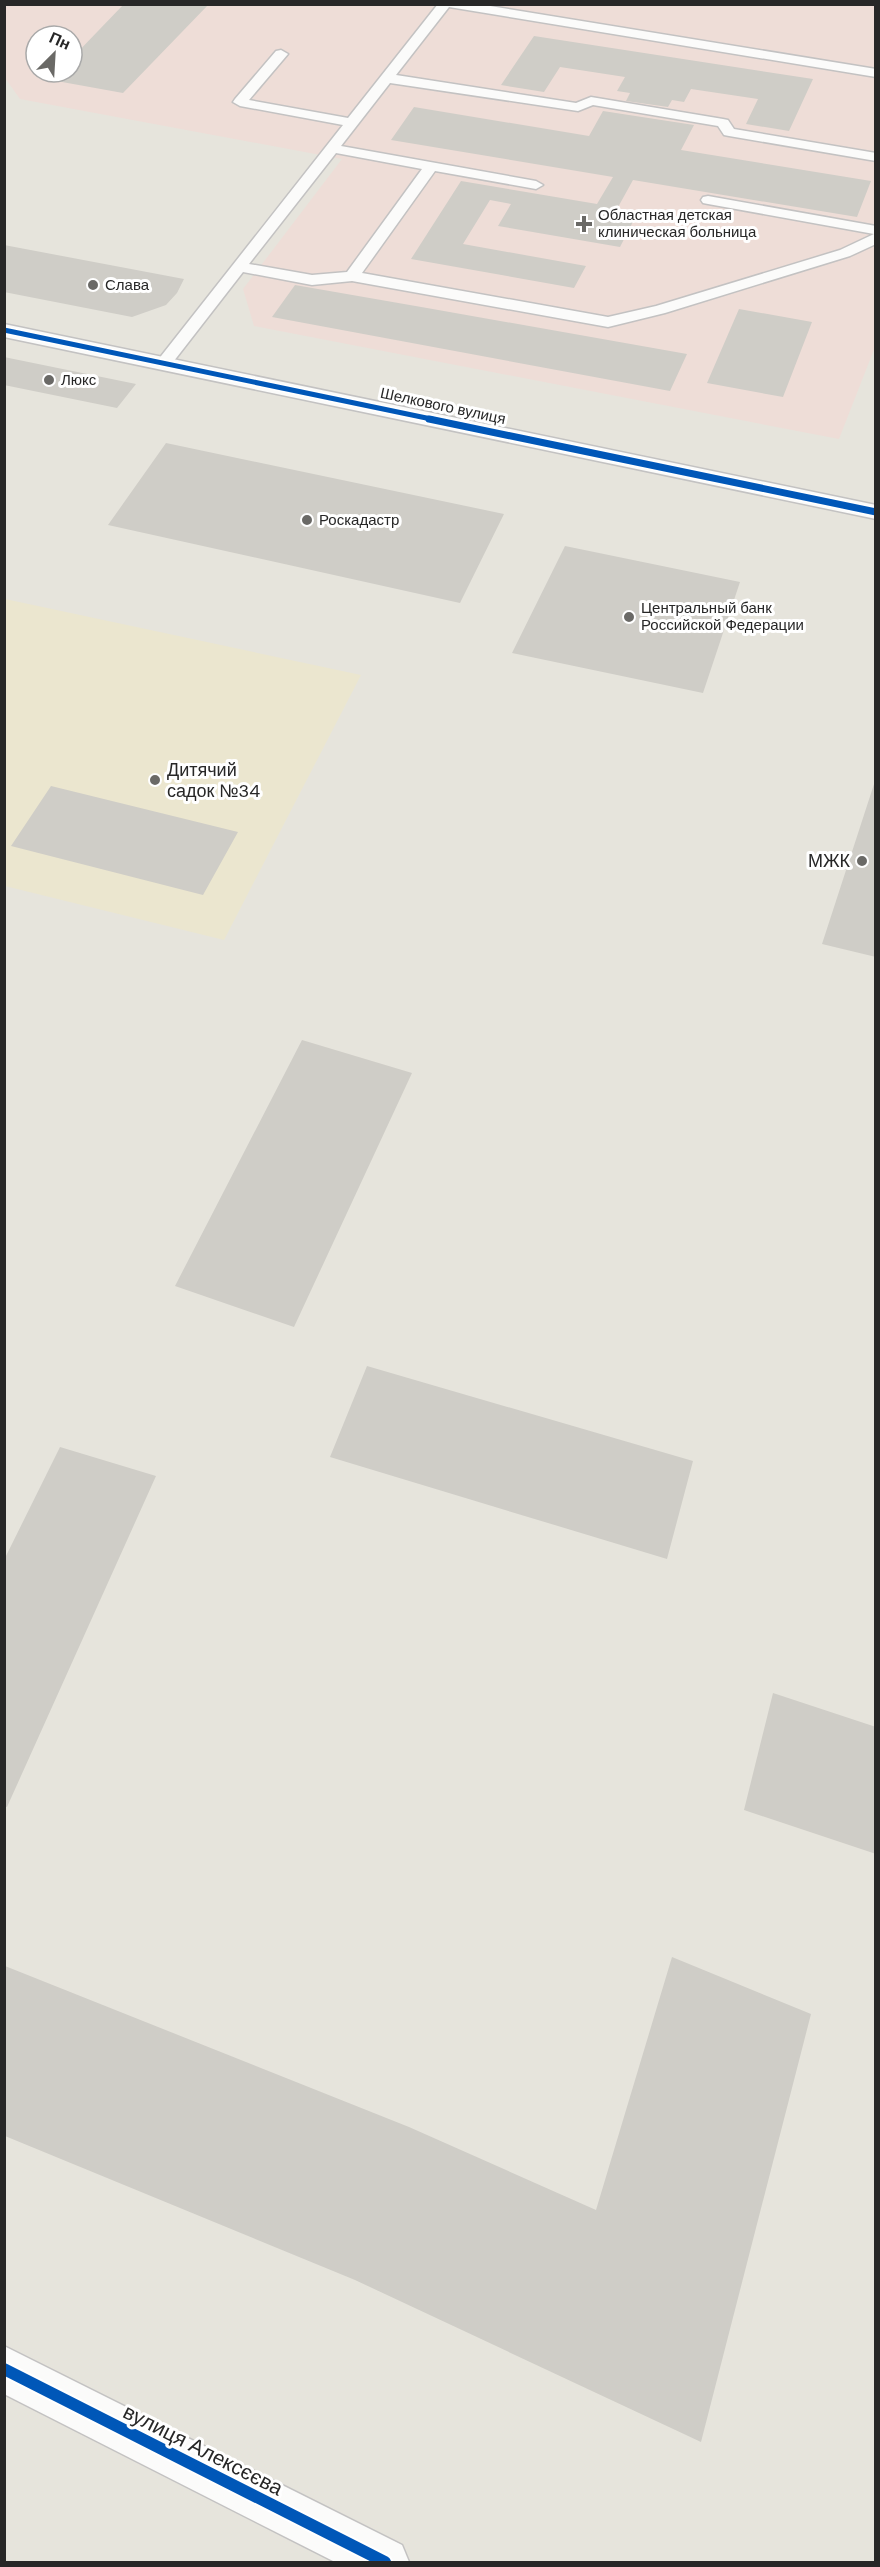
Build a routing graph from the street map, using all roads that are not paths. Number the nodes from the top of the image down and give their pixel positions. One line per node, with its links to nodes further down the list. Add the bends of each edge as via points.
1 (445, 4): 5 (lane)
2 (451, 4): 4 (lane)
3 (281, 54): 6 (lane, via 240,102)
4 (876, 73)
5 (387, 78): 6 (lane); 8 (lane, via 578,107 591,101 723,123 729,132)
6 (352, 123): 7 (lane)
7 (332, 148): 9 (lane); 14 (lane)
8 (876, 157)
9 (430, 166): 10 (lane); 15 (lane)
10 (536, 185)
11 (708, 200): 12 (lane)
12 (876, 230)
13 (876, 238): 15 (lane, via 845,253 660,310 608,322)
14 (239, 267): 15 (lane, via 312,280); 17 (lane)
15 (352, 276)
16 (4, 330): 17 (street, Шелкового вулиця)
17 (164, 363): 18 (street, Шелкового вулиця)
18 (876, 512)
19 (4, 2369): 20 (street, вулиця Алексєєва)
20 (385, 2562)

